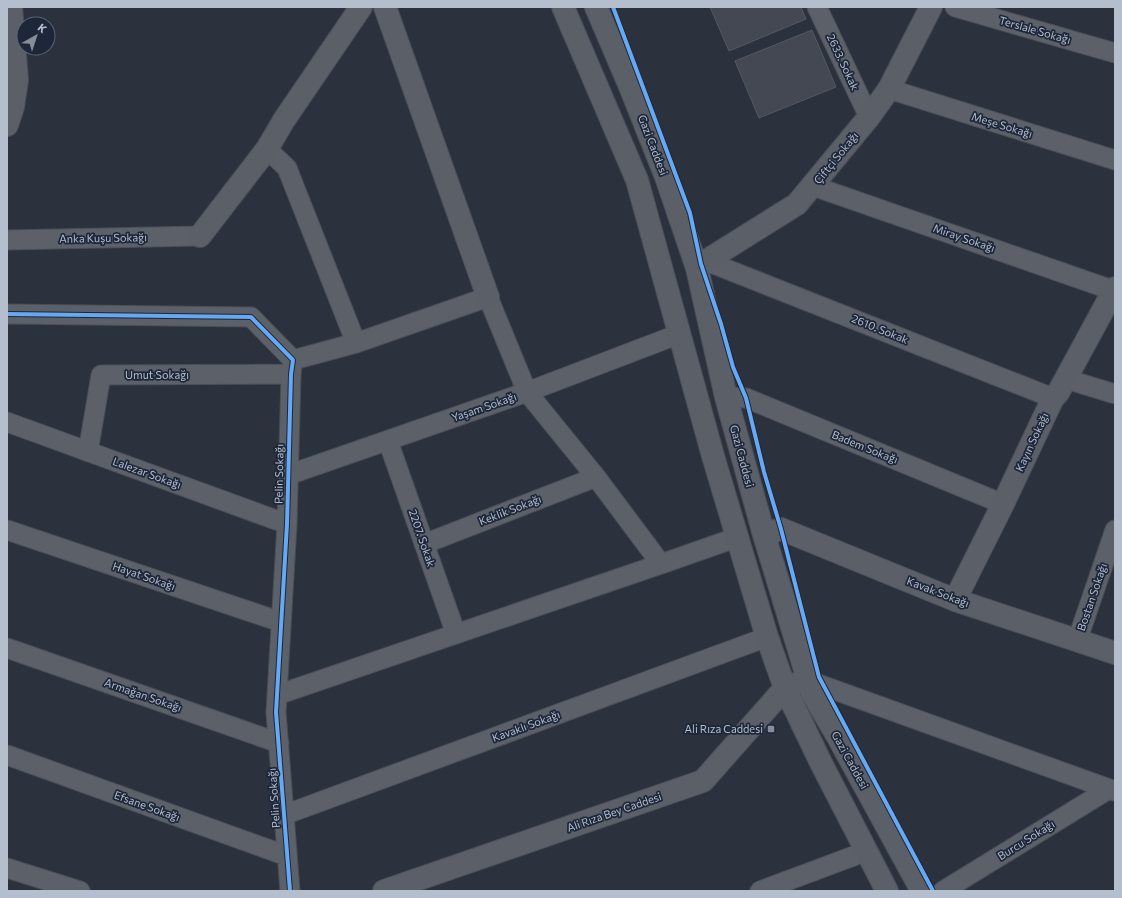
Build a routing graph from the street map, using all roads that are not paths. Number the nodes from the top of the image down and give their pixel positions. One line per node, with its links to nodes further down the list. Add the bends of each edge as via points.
1 (11, 7): 11 (street, via 17,80)
2 (361, 7): 13 (street)
3 (385, 7): 20 (street)
4 (563, 7): 22 (street, via 637,180)
5 (596, 7): 18 (street, Gazi Caddesi)
6 (817, 7): 12 (street, 2633. Sokak)
7 (931, 7): 10 (street, Çiftçi Sokağı)
8 (955, 7): 9 (street, Terslale Sokağı)
9 (1115, 53)
10 (889, 89): 12 (street, Çiftçi Sokağı); 14 (street, Meşe Sokağı)
11 (9, 113)
12 (869, 118): 15 (street, Çiftçi Sokağı)
13 (267, 148): 16 (street); 23 (street, via 288,168)
14 (1115, 160)
15 (813, 186): 18 (street, Çiftçi Sokağı, via 798,204); 19 (street, Miray Sokağı)
16 (200, 236): 17 (street, Anka Kuşu Sokağı)
17 (7, 240)
18 (701, 264): 28 (street, Gazi Caddesi); 29 (street, 2610. Sokak)
19 (1115, 290): 25 (street, Kayın Sokağı)
20 (488, 296): 23 (street); 26 (street)
21 (7, 314): 24 (street, via 251,318)
22 (679, 334): 26 (street, Yaşam Sokağı); 40 (street)
23 (356, 343): 24 (street)
24 (292, 367): 32 (street, Umut Sokağı, via 101,376); 33 (street, Pelin Sokağı)
25 (1066, 379): 27 (street); 29 (street, Kayın Sokağı)
26 (527, 392): 31 (street, Yaşam Sokağı); 34 (street)
27 (1115, 394)
28 (726, 396): 35 (street, Badem Sokağı, via 746,398); 39 (street, Gazi Caddesi)
29 (1053, 398): 35 (street, Kayın Sokağı)
30 (7, 422): 32 (street, Lalezar Sokağı)
31 (388, 441): 33 (street, Yaşam Sokağı); 41 (street, 2207. Sokak)
32 (88, 452): 36 (street, Lalezar Sokağı)
33 (288, 474): 36 (street, Pelin Sokağı)
34 (596, 477): 41 (street, Keklik Sokağı); 42 (street)
35 (1003, 504): 43 (street, Kayın Sokağı)
36 (286, 524): 44 (street, Pelin Sokağı)
37 (7, 530): 44 (street, Hayat Sokağı)
38 (1115, 532): 47 (street, Bostan Sokağı)
39 (764, 535): 43 (street, Kavak Sokağı, via 781,529); 50 (street, Gazi Caddesi)
40 (738, 537): 42 (street); 46 (street)
41 (424, 544): 45 (street, 2207. Sokak)
42 (661, 564): 45 (street)
43 (955, 600): 47 (street, Kavak Sokağı)
44 (281, 622): 52 (street, Pelin Sokağı)
45 (456, 634): 52 (street)
46 (767, 637): 51 (street); 56 (street, Kavaklı Sokağı)
47 (1076, 641): 49 (street, Kavak Sokağı)
48 (7, 648): 53 (street, Armağan Sokağı)
49 (1115, 653)
50 (808, 680): 51 (street, Ali Rıza Bey Caddesi); 55 (street); 65 (street, Gazi Caddesi, via 812,693)
51 (785, 688): 57 (street); 62 (street, Ali Rıza Bey Caddesi, via 703,781)
52 (277, 695): 53 (street, Pelin Sokağı)
53 (279, 743): 56 (street, Pelin Sokağı)
54 (7, 755): 58 (street, Efsane Sokağı)
55 (1112, 790): 66 (street, Burcu Sokağı)
56 (284, 815): 58 (street, Pelin Sokağı)
57 (867, 851): 63 (street); 64 (street)
58 (287, 856): 61 (street, Pelin Sokağı)
59 (7, 868): 60 (street)
60 (80, 891)
61 (290, 891)
62 (384, 891)
63 (760, 891)
64 (887, 891)
65 (922, 891)
66 (942, 891)

